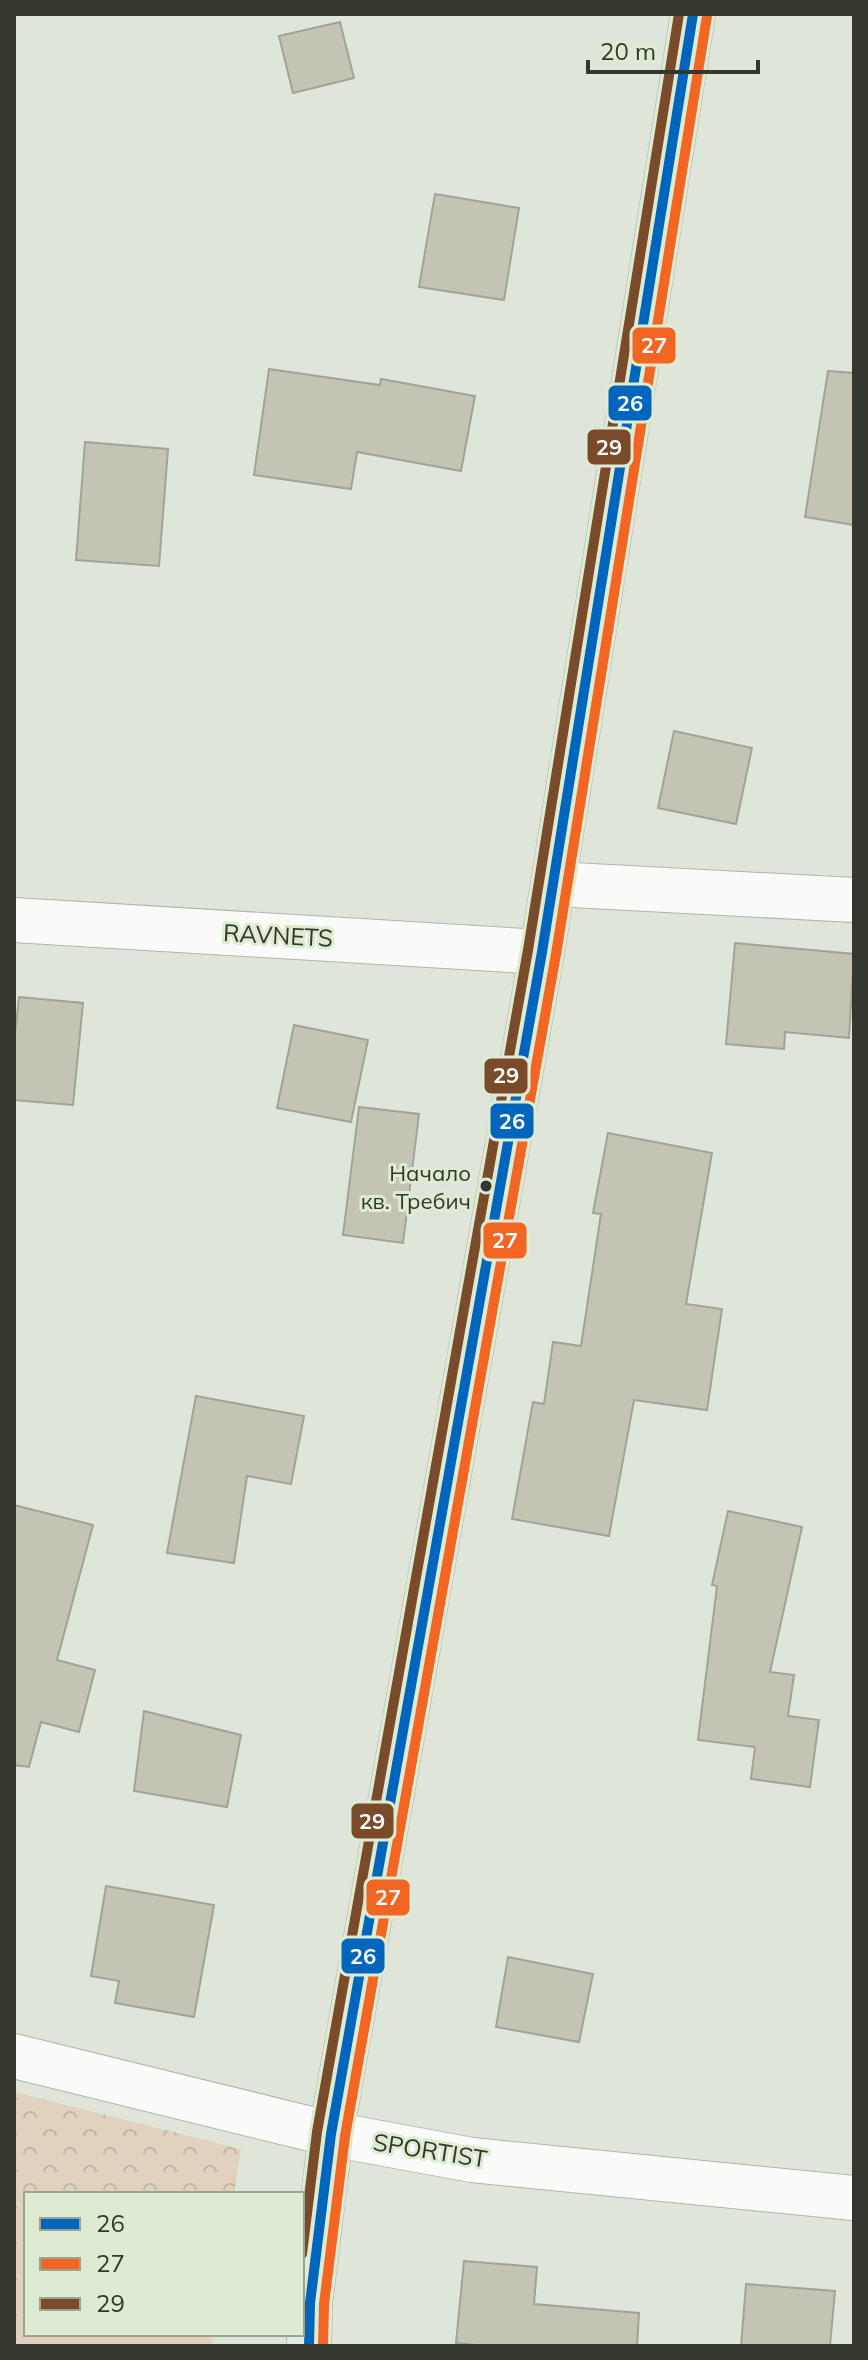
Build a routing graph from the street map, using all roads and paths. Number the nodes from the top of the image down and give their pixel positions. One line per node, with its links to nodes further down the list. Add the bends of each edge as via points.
1 (693, 14): 2 (main road)
2 (554, 884): 3 (street); 5 (main road)
3 (854, 900)
4 (14, 920): 5 (street, RAVNETS)
5 (542, 952): 7 (main road)
6 (14, 2056): 7 (street, SPORTIST)
7 (331, 2134): 8 (street, SPORTIST, via 472,2160); 9 (main road)
8 (854, 2198)
9 (309, 2346)

